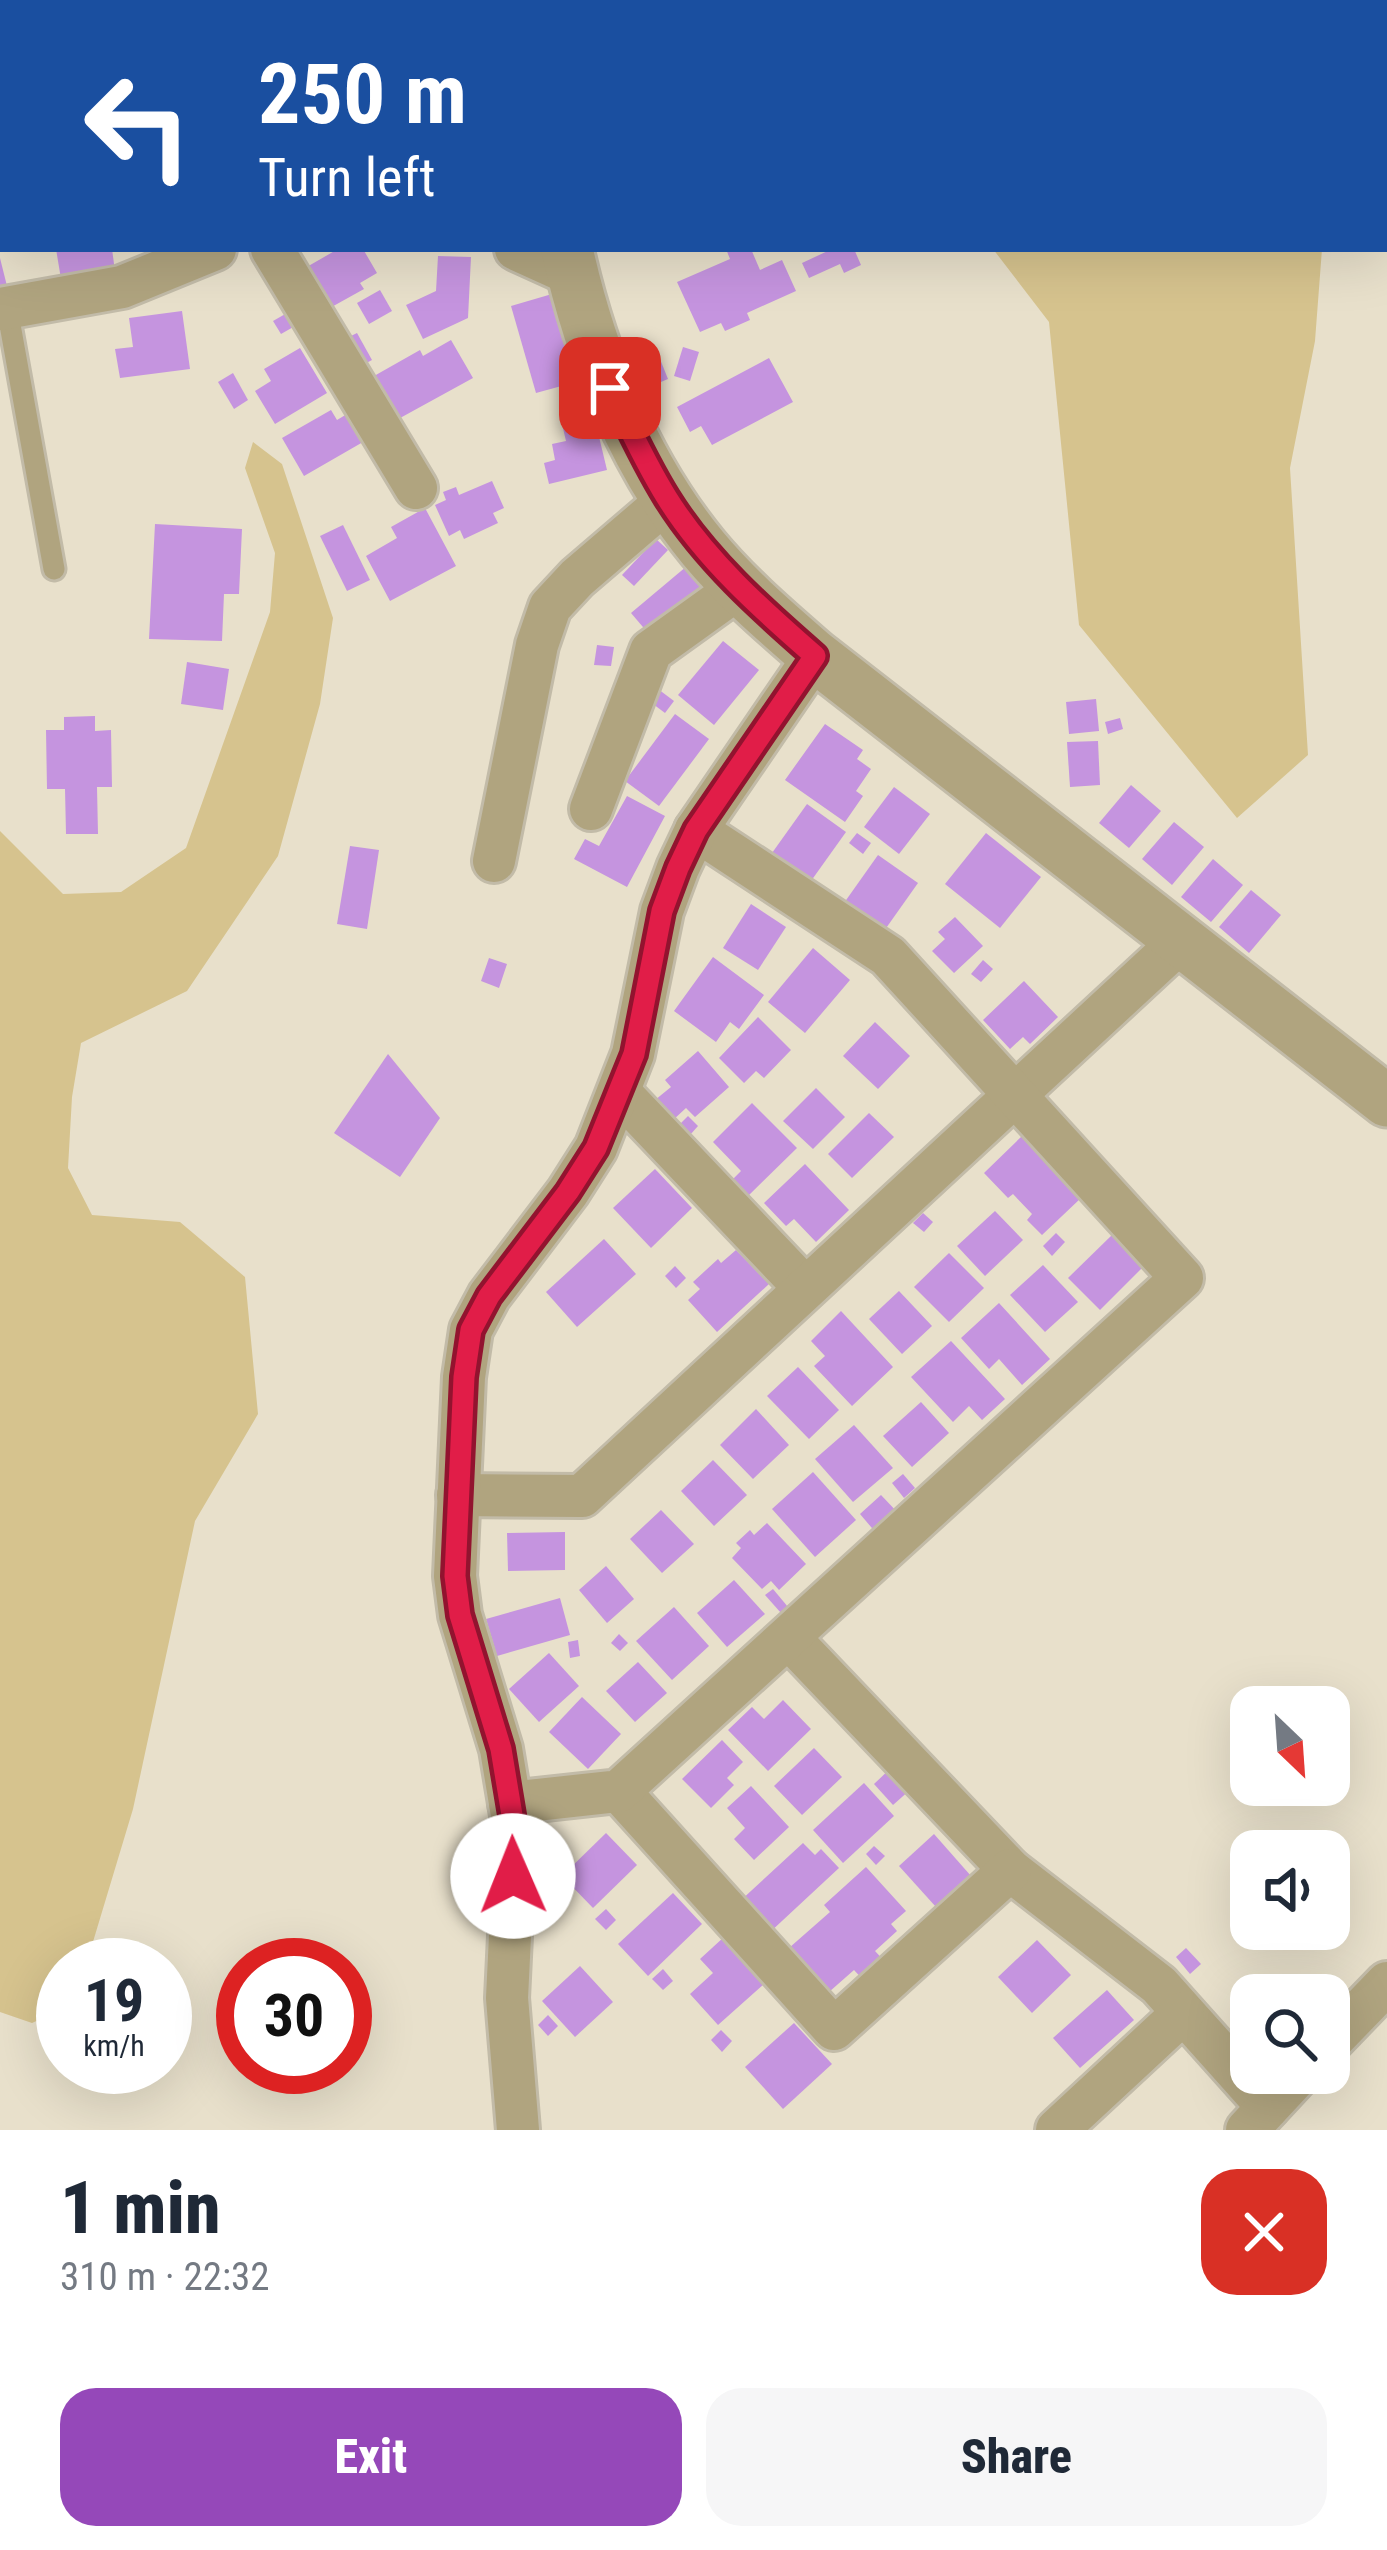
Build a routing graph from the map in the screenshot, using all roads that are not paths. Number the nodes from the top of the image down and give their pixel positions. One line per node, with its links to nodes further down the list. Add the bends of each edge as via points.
1 (207, 252): 5 (street, via 122,286)
2 (274, 252): 6 (street)
3 (528, 252): 4 (street)
4 (570, 262): 7 (street, via 610,388)
5 (4, 309): 8 (lane)
6 (416, 488)
7 (668, 500): 9 (street); 13 (street, via 550,607)
8 (54, 569)
9 (740, 587): 10 (street); 11 (street, via 652,651)
10 (815, 656): 12 (street); 14 (street)
11 (591, 809)
12 (696, 830): 15 (street, via 662,911); 16 (street, via 888,956)
13 (494, 861)
14 (1181, 941): 16 (street); 17 (street)
15 (619, 1092): 18 (street); 19 (street, via 596,1148 471,1330)
16 (1013, 1093): 18 (street); 20 (street, via 1182,1278)
17 (1387, 1101)
18 (805, 1288): 19 (street, via 582,1496)
19 (458, 1495): 22 (street, via 460,1615)
20 (788, 1638): 21 (street); 23 (street)
21 (619, 1792): 22 (street); 23 (street, via 834,2029)
22 (510, 1803): 29 (street, via 507,1998)
23 (1010, 1870): 25 (street, via 1159,1985)
24 (1387, 1983): 26 (street)
25 (1183, 2013): 28 (street); 30 (street)
26 (1350, 2021)
27 (1280, 2094): 28 (street)
28 (1257, 2118)
29 (518, 2130)
30 (1057, 2130)

